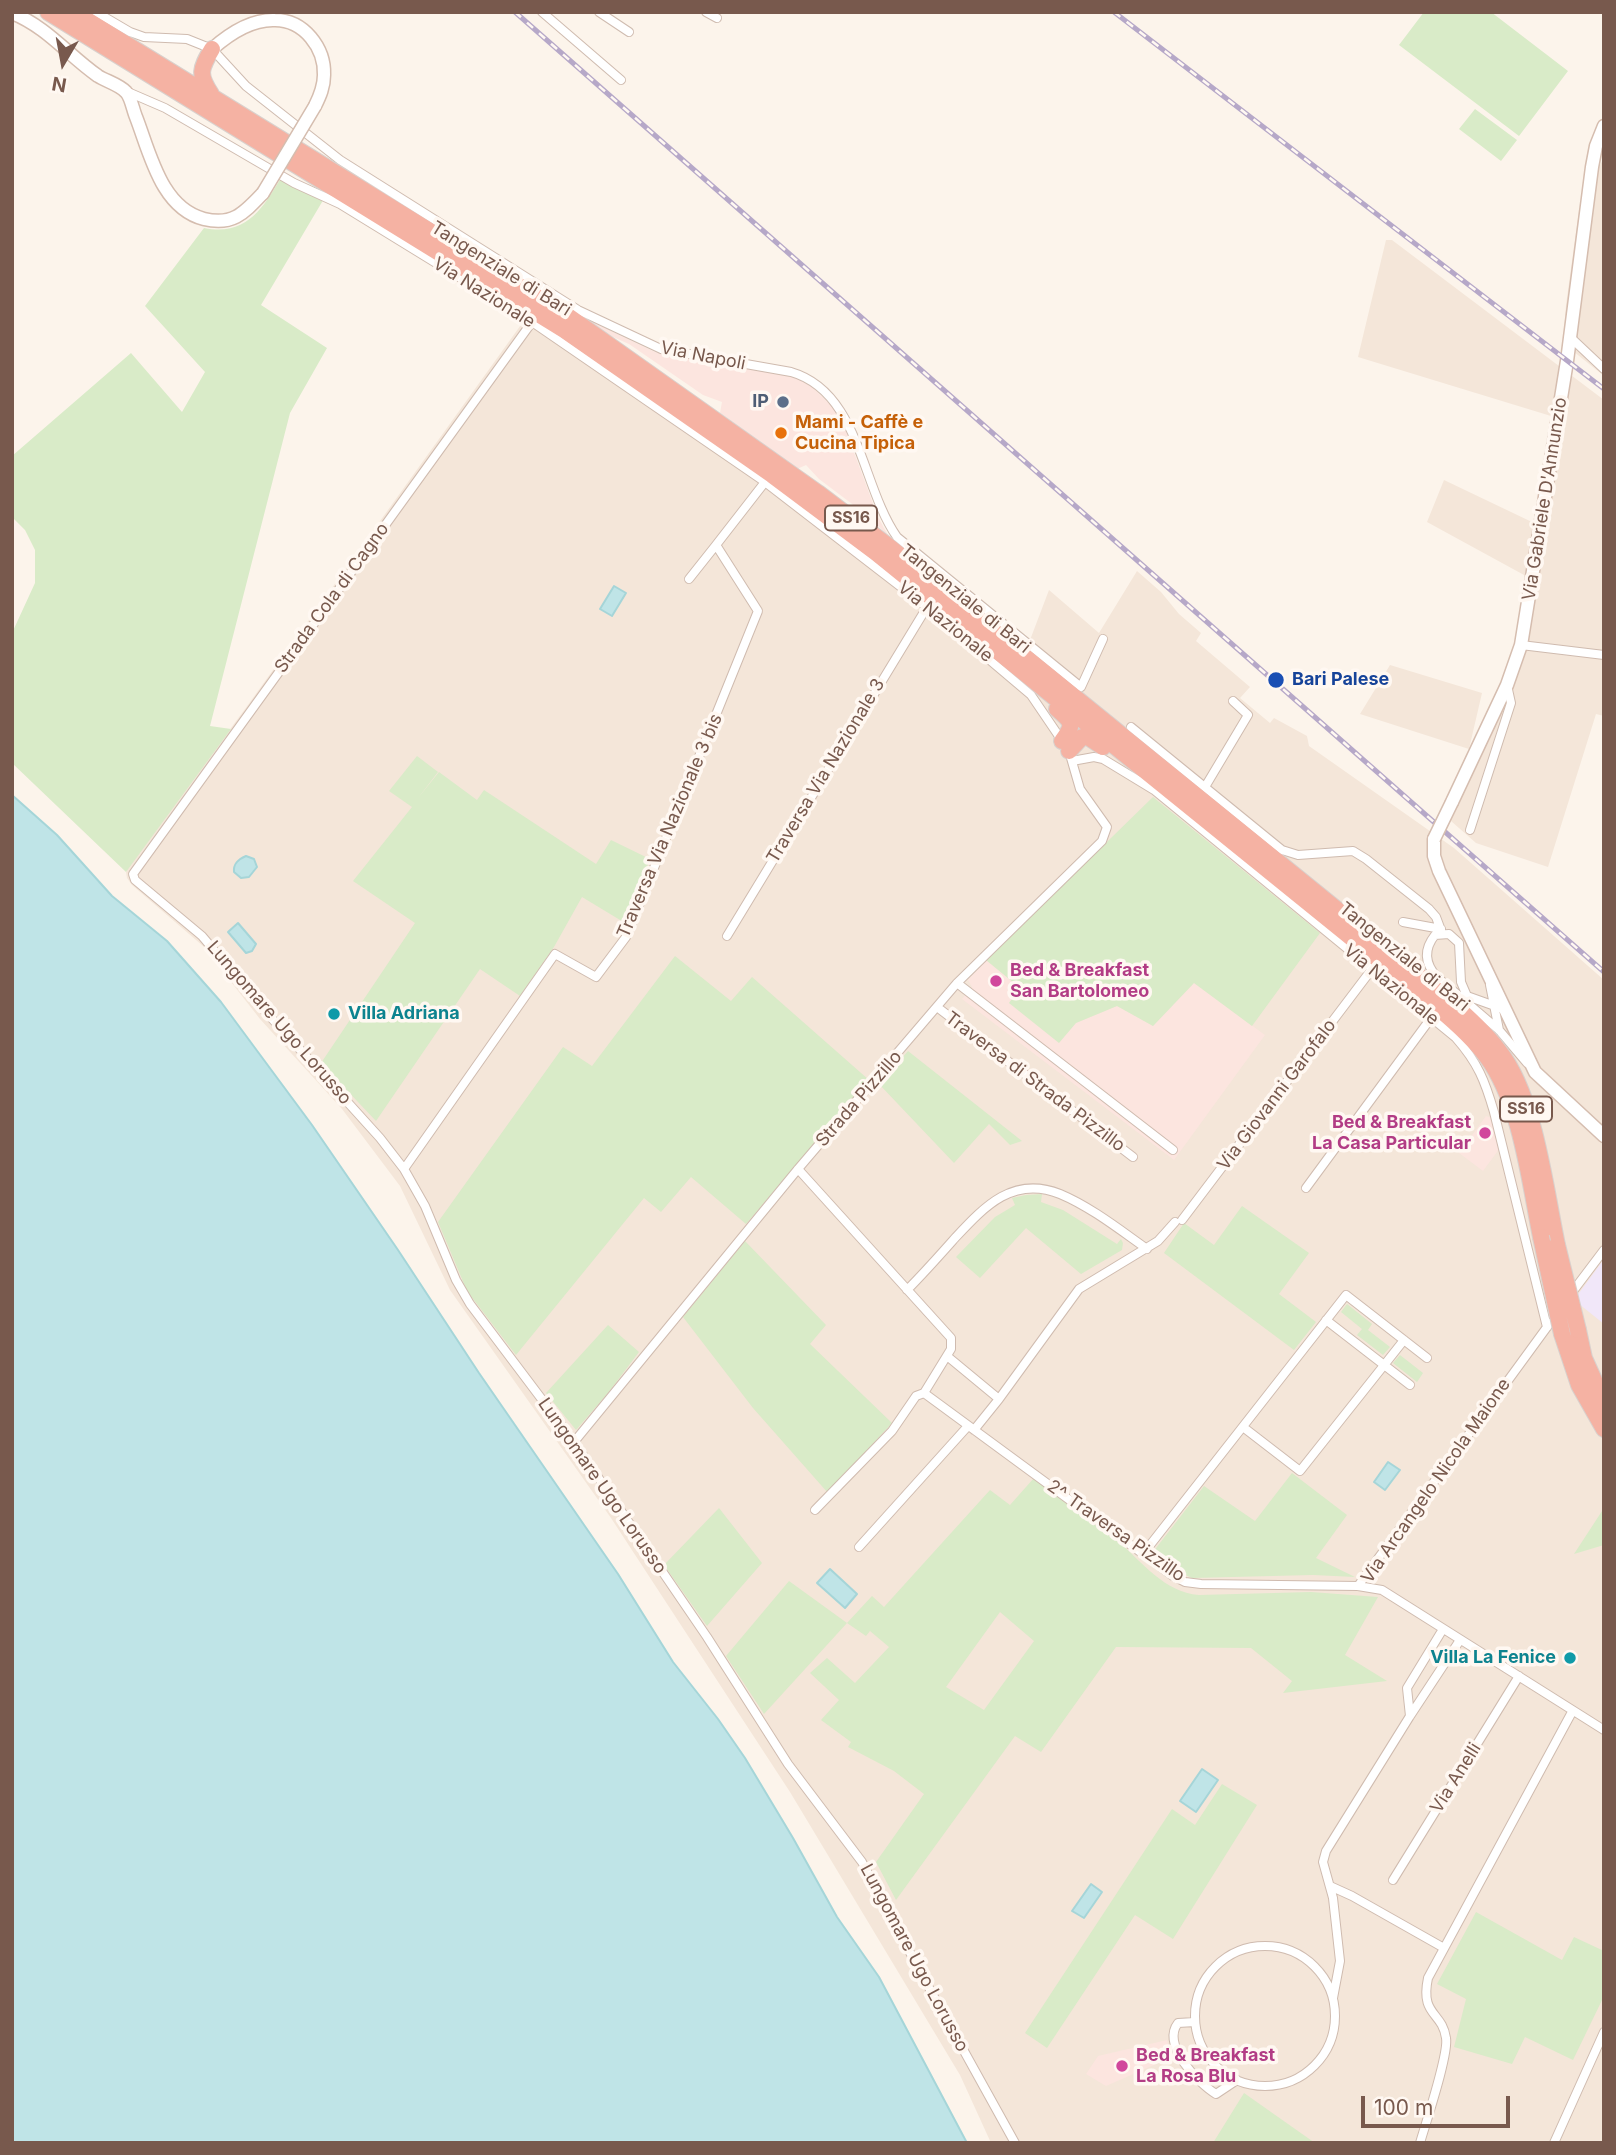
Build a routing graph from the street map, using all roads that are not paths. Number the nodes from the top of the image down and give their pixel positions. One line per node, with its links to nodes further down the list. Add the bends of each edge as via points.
1 (48, 12): 30 (highway, Tangenziale di Bari / SS16, via 630,374 876,552)
2 (74, 12): 12 (highway, Tangenziale di Bari / SS16)
3 (96, 12): 10 (street, Via Napoli, via 144,37 187,39)
4 (542, 12): 13 (street)
5 (600, 12): 9 (street)
6 (706, 12): 8 (street)
7 (12, 13): 14 (street, Via Nazionale, via 45,30 98,76)
8 (717, 18)
9 (629, 32)
10 (212, 49): 11 (highway); 14 (street, bridge, via 228,34 276,20 300,26 314,39 324,72 323,90 315,106 263,193 241,214 220,222 182,209 163,186); 26 (street, Via Napoli, via 246,86 340,160 578,310 661,349 806,376 845,417 885,519 897,537 1081,687)
11 (203, 64): 12 (highway, via 185,72); 15 (highway, via 201,74)
12 (166, 68): 15 (highway, Tangenziale di Bari / SS16)
13 (621, 80)
14 (126, 92): 19 (street, Via Nazionale, via 165,108 294,183 340,204)
15 (213, 96): 64 (highway, Tangenziale di Bari / SS16, bridge, via 568,316 818,493 1473,1022 1501,1052 1533,1130 1558,1245)
16 (1604, 126): 18 (street)
17 (1604, 149): 18 (street)
18 (1591, 181): 20 (street, Via Gabriele D'Annunzio)
19 (532, 322): 22 (street, Via Nazionale); 37 (street, Strada Cola di Cagno)
20 (1569, 336): 21 (street); 27 (street, Via Gabriele D'Annunzio)
21 (1604, 369)
22 (765, 482): 23 (street); 25 (street, Via Nazionale)
23 (716, 545): 24 (street); 56 (street, Traversa Via Nazionale 3 bis, via 758,611 626,937 596,977 555,954)
24 (689, 579)
25 (927, 607): 33 (street, Via Nazionale, via 1024,687); 40 (street, Traversa Via Nazionale 3)
26 (1103, 639)
27 (1521, 645): 28 (street); 29 (street, Via Gabriele D'Annunzio)
28 (1604, 655)
29 (1507, 684): 36 (street, via 1511,704); 42 (street, Via Gabriele D'Annunzio, bridge, via 1434,839 1439,871)
30 (1045, 689): 33 (highway, via 1053,705 1069,719); 34 (highway, Tangenziale di Bari / SS16)
31 (1233, 701): 35 (street, via 1248,715)
32 (1130, 727): 35 (street)
33 (1068, 751): 34 (highway, via 1088,737); 41 (street, Via Nazionale, via 1103,759 1154,790); 43 (street, Strada Pizzillo, via 1080,789 1107,827 1102,841)
34 (1164, 787): 64 (highway, Tangenziale di Bari / SS16, bridge, via 1438,1008 1489,1059 1520,1133 1541,1237)
35 (1205, 788): 39 (street, via 1282,850 1298,855 1353,852 1366,859 1429,909)
36 (1470, 830)
37 (133, 874): 56 (street, Lungomare Ugo Lorusso, via 202,936)
38 (1404, 922): 39 (street)
39 (1441, 931): 45 (street, via 1459,943 1463,990); 51 (street, via 1430,942 1428,968)
40 (727, 936)
41 (1372, 969): 49 (street, Via Nazionale); 59 (street, Via Giovanni Garofalo, via 1179,1221)
42 (1488, 969): 44 (street); 48 (street)
43 (957, 983): 47 (street, Strada Pizzillo); 54 (street)
44 (1490, 988): 45 (street); 46 (street)
45 (1478, 999): 46 (street)
46 (1493, 1005): 48 (street); 51 (street)
47 (937, 1007): 55 (street, Traversa di Strada Pizzillo); 57 (street, Strada Pizzillo)
48 (1506, 1010): 50 (street)
49 (1431, 1018): 58 (street); 63 (street, Via Nazionale, via 1456,1038 1485,1080)
50 (1513, 1025): 51 (street, via 1507,1031); 52 (street)
51 (1499, 1030): 52 (street)
52 (1535, 1072): 53 (street)
53 (1604, 1136)
54 (1174, 1150)
55 (1133, 1157)
56 (404, 1169): 76 (street, Lungomare Ugo Lorusso, via 470,1304)
57 (798, 1169): 61 (street); 76 (street, Strada Pizzillo)
58 (1306, 1188)
59 (1147, 1249): 61 (street, via 1073,1200 1044,1189 1014,1191 978,1213); 71 (street, Via Giovanni Garofalo, via 1079,1289)
60 (1604, 1250): 63 (street, Via Arcangelo Nicola Maione)
61 (907, 1290): 66 (street, via 951,1338)
62 (1326, 1320): 65 (street, via 1346,1295); 68 (street); 73 (street)
63 (1547, 1327): 80 (street, Via Arcangelo Nicola Maione)
64 (1570, 1332): 72 (highway, Tangenziale di Bari / SS16); 75 (highway, Tangenziale di Bari / SS16, via 1579,1385)
65 (1404, 1340): 67 (street); 68 (street)
66 (947, 1356): 70 (street); 71 (street)
67 (1427, 1358)
68 (1384, 1365): 69 (street); 73 (street, via 1300,1471)
69 (1410, 1385)
70 (924, 1393): 74 (street, 2^ Traversa Pizzillo); 77 (street, via 916,1396 892,1431)
71 (999, 1399): 74 (street)
72 (1604, 1402)
73 (1243, 1427): 79 (street)
74 (971, 1428): 78 (street); 79 (street, 2^ Traversa Pizzillo)
75 (1604, 1429)
76 (574, 1441): 96 (street, Lungomare Ugo Lorusso, via 788,1764 862,1862)
77 (815, 1510)
78 (859, 1547)
79 (1143, 1554): 80 (street, 2^ Traversa Pizzillo, via 1185,1582)
80 (1358, 1586): 81 (street, Via Arcangelo Nicola Maione, via 1382,1590)
81 (1443, 1629): 82 (street, Via Arcangelo Nicola Maione); 85 (street, via 1407,1688)
82 (1460, 1640): 83 (street, Via Arcangelo Nicola Maione); 85 (street)
83 (1519, 1676): 84 (street, Via Arcangelo Nicola Maione); 87 (street, Via Anelli)
84 (1572, 1712): 86 (street, Via Arcangelo Nicola Maione); 89 (street)
85 (1410, 1716): 88 (street, via 1326,1851 1323,1862)
86 (1604, 1730)
87 (1393, 1880)
88 (1329, 1886): 89 (street); 90 (street, via 1340,1961)
89 (1444, 1948): 97 (street, via 1425,1992 1428,2008 1444,2028 1447,2048)
90 (1333, 1998): 91 (street, via 1314,1966 1290,1952 1263,1947 1236,1954 1213,1970 1202,1985); 95 (street, via 1336,2018 1332,2037 1311,2070 1276,2086)
91 (1195, 2022): 95 (street, via 1208,2057); 95 (street, via 1178,2023 1174,2028 1174,2045 1191,2072 1216,2094)
92 (1604, 2032): 93 (street)
93 (1595, 2051): 94 (street); 98 (street)
94 (1604, 2055)
95 (1237, 2081)
96 (1015, 2143)
97 (1420, 2143)
98 (1554, 2143)

